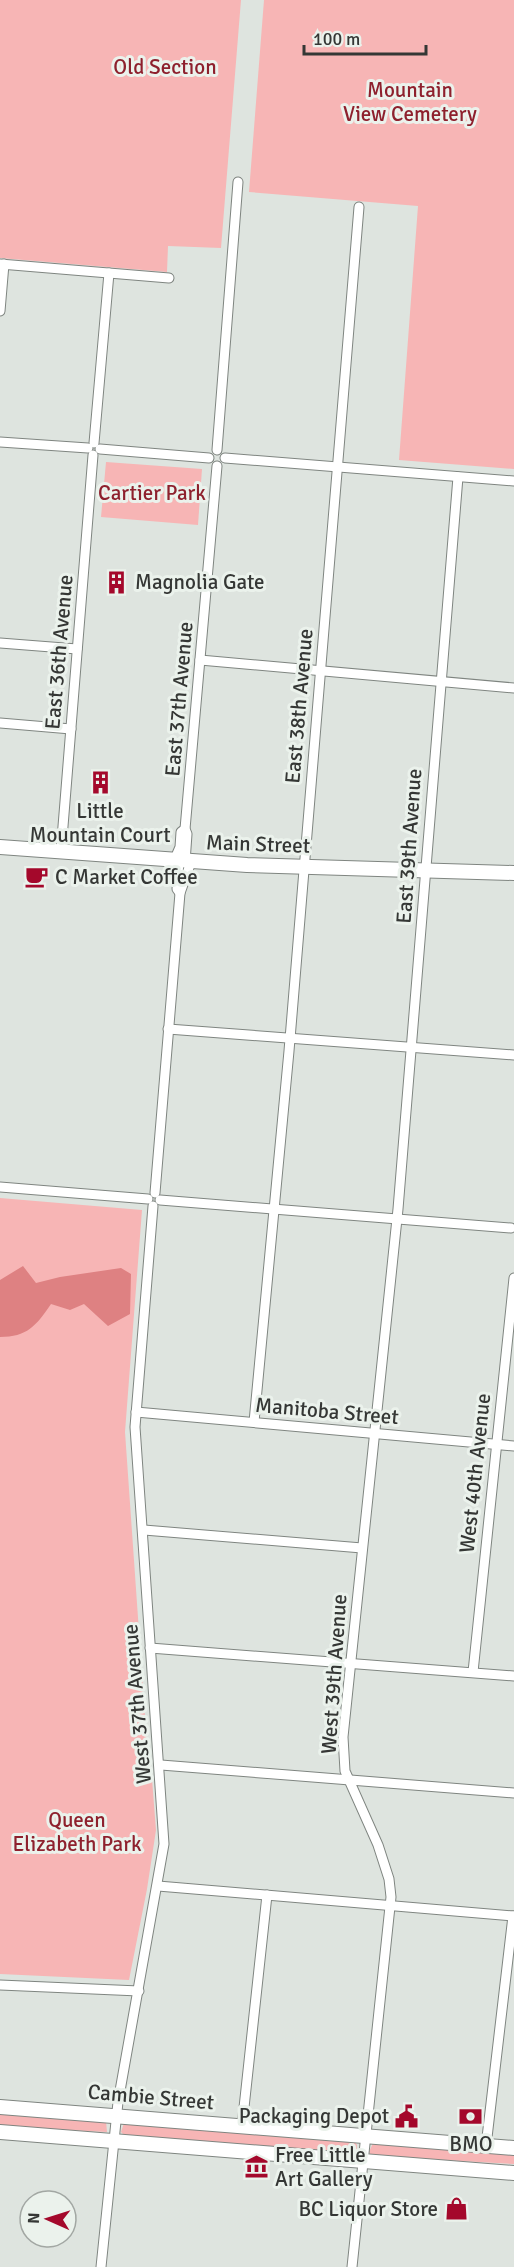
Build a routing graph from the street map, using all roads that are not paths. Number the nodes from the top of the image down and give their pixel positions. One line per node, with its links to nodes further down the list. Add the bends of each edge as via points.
1 (238, 182): 9 (street)
2 (359, 207): 13 (street, East 38th Avenue)
3 (2, 264): 4 (street); 6 (street)
4 (109, 273): 5 (street); 8 (street, East 36th Avenue)
5 (169, 278)
6 (0, 311)
7 (0, 442): 8 (street)
8 (94, 449): 10 (street); 17 (street, East 36th Avenue)
9 (218, 450): 10 (street); 11 (street)
10 (209, 458): 12 (street)
11 (225, 458): 12 (street); 13 (street)
12 (217, 466): 18 (street, East 37th Avenue)
13 (338, 468): 14 (street); 19 (street, East 38th Avenue)
14 (458, 477): 15 (street); 20 (street, East 39th Avenue)
15 (514, 481)
16 (0, 643): 17 (street)
17 (77, 649): 23 (street, East 36th Avenue)
18 (200, 660): 19 (street); 26 (street, East 37th Avenue)
19 (321, 669): 20 (street); 27 (street, East 38th Avenue)
20 (441, 680): 21 (street); 28 (street, East 39th Avenue)
21 (514, 688)
22 (0, 723): 23 (street)
23 (71, 729): 25 (street, East 36th Avenue)
24 (0, 847): 25 (main road, Main Street)
25 (61, 851): 26 (main road, Main Street)
26 (182, 861): 27 (main road, Main Street); 30 (street, East 37th Avenue)
27 (304, 867): 28 (main road, Main Street); 31 (street, East 38th Avenue)
28 (425, 870): 29 (main road, Main Street); 32 (street, East 39th Avenue)
29 (514, 873)
30 (168, 1029): 31 (street); 35 (street, East 37th Avenue)
31 (290, 1038): 32 (street); 36 (street, East 38th Avenue)
32 (412, 1047): 33 (street); 37 (street, East 39th Avenue)
33 (514, 1055)
34 (0, 1187): 35 (street)
35 (154, 1200): 36 (street); 40 (street, West 37th Avenue)
36 (275, 1209): 37 (street); 41 (street, East 38th Avenue)
37 (397, 1219): 38 (street); 42 (street, West 39th Avenue)
38 (513, 1228)
39 (514, 1278): 43 (street, West 40th Avenue)
40 (136, 1412): 41 (street, Manitoba Street); 45 (street, West 37th Avenue)
41 (254, 1422): 42 (street, Manitoba Street)
42 (374, 1435): 43 (street, Manitoba Street); 46 (street, West 39th Avenue)
43 (496, 1444): 44 (street, Manitoba Street); 49 (street, West 40th Avenue)
44 (514, 1446)
45 (144, 1530): 46 (street); 47 (street, West 37th Avenue)
46 (362, 1548): 48 (street, West 39th Avenue)
47 (150, 1648): 48 (street); 51 (street, West 37th Avenue)
48 (350, 1664): 49 (street); 52 (street, West 39th Avenue, via 343,1737)
49 (473, 1672): 50 (street)
50 (514, 1676)
51 (161, 1765): 52 (street); 54 (street, West 37th Avenue, via 164,1844)
52 (349, 1780): 53 (street); 56 (street, West 39th Avenue, via 378,1845 389,1879)
53 (514, 1793)
54 (158, 1886): 55 (street); 59 (street, West 37th Avenue)
55 (267, 1895): 56 (street); 62 (street)
56 (391, 1906): 57 (street); 64 (street, West 39th Avenue)
57 (514, 1916): 66 (street)
58 (0, 1985): 59 (street)
59 (139, 1990): 61 (street, West 37th Avenue)
60 (0, 2107): 61 (main road, Cambie Street)
61 (117, 2115): 62 (main road, Cambie Street); 65 (street, West 37th Avenue)
62 (242, 2126): 64 (main road, Cambie Street)
63 (0, 2132): 65 (main road)
64 (365, 2136): 66 (main road, Cambie Street); 68 (street, West 39th Avenue)
65 (114, 2141): 68 (main road); 70 (street, West 37th Avenue)
66 (486, 2146): 67 (main road, Cambie Street)
67 (514, 2148)
68 (363, 2160): 69 (main road); 71 (street, West 39th Avenue)
69 (514, 2173)
70 (101, 2267)
71 (351, 2267)

